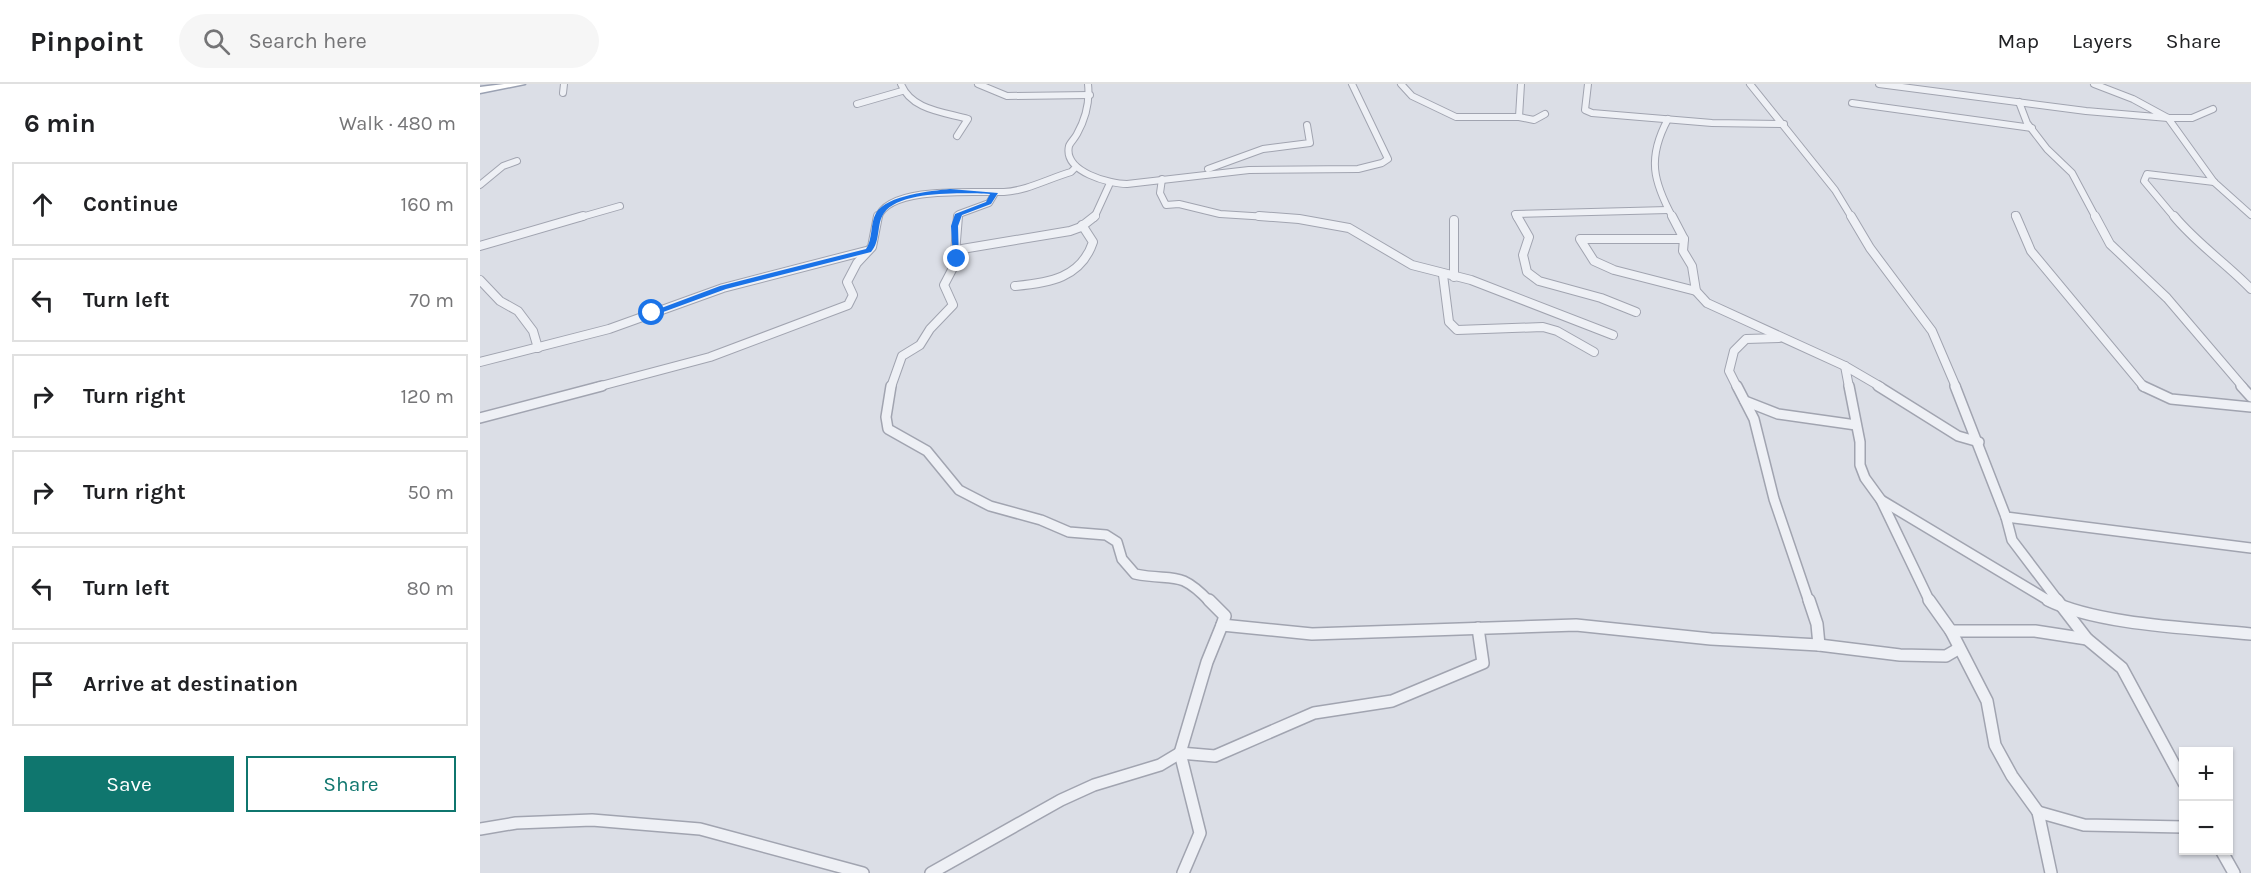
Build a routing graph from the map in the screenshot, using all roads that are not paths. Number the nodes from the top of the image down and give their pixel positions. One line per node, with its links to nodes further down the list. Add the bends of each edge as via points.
1 (521, 84): 13 (main road)
2 (564, 84): 14 (street)
3 (978, 84): 15 (street, via 1007,96)
4 (1088, 84): 15 (street)
5 (1352, 84): 32 (street, via 1388,159 1380,166 1332,170 1271,168)
6 (1401, 84): 21 (street, via 1421,102 1456,117)
7 (1521, 84): 21 (street)
8 (1588, 84): 23 (street, via 1586,112)
9 (1750, 84): 25 (street)
10 (1879, 84): 16 (street)
11 (2094, 84): 22 (street)
12 (901, 87): 18 (street); 27 (street, via 908,98 968,119)
13 (480, 90)
14 (563, 93)
15 (1090, 95): 31 (street, via 1081,130 1069,147)
16 (2019, 102): 22 (street); 26 (street)
17 (1852, 103): 26 (street)
18 (857, 104)
19 (2213, 110): 22 (street, via 2192,117)
20 (1545, 114): 21 (street, via 1534,120)
21 (1519, 117)
22 (2168, 118): 34 (street)
23 (1668, 119): 25 (street); 39 (street, via 1660,134 1653,168)
24 (1307, 124): 28 (street)
25 (1784, 124): 66 (street, via 1835,190 1870,248 1932,331)
26 (2032, 128): 61 (street, via 2072,173 2110,244 2167,298)
27 (957, 136)
28 (1310, 143): 29 (street); 32 (street, via 1263,149)
29 (1313, 152)
30 (517, 162): 36 (street, via 503,166)
31 (1076, 167): 35 (street); 37 (street, via 1034,185)
32 (1186, 176): 33 (street)
33 (1162, 179): 35 (street); 48 (street, via 1160,192 1166,205 1349,228 1412,265)
34 (2214, 182): 41 (street); 52 (street, via 2147,174 2144,181 2194,240)
35 (1110, 183): 43 (street, via 1097,215)
36 (480, 185)
37 (995, 193): 46 (street, via 968,190 920,194 893,203 879,214); 47 (street, via 989,203 959,214 954,226)
38 (620, 206): 45 (street)
39 (1668, 210): 44 (street); 54 (street, via 1515,214 1529,237 1524,255 1527,272 1533,277)
40 (2015, 215): 63 (street, via 2031,251 2144,387 2171,399)
41 (2251, 215)
42 (1454, 220): 49 (street)
43 (1082, 225): 47 (street, via 1058,235); 51 (street, via 1093,242 1082,265 1058,280)
44 (1684, 239): 53 (street, via 1683,251 1692,266); 53 (street, via 1580,239 1594,261 1614,270)
45 (480, 246)
46 (868, 250): 57 (street, via 723,288 609,329); 64 (street, via 847,282 853,295 848,304 807,322 687,364)
47 (956, 250): 71 (street, via 955,270 944,285 953,305 920,345 902,356 888,392 888,429 927,452 959,490 990,507 1069,532 1106,535 1117,542 1122,563 1135,575 1189,581 1225,616)
48 (1443, 275): 49 (street); 58 (street, via 1449,322 1457,330 1543,327)
49 (1454, 277): 55 (street, via 1471,280)
50 (480, 280): 57 (street, via 500,301 518,311 533,331)
51 (1015, 286)
52 (2251, 288)
53 (1696, 291): 56 (street, via 1718,309)
54 (1636, 312)
55 (1613, 335)
56 (1787, 339): 60 (street); 62 (street, via 1746,339 1734,351 1729,371)
57 (538, 348): 59 (street)
58 (1593, 352)
59 (480, 362)
60 (1845, 366): 65 (street); 66 (street, via 1958,436)
61 (2251, 397)
62 (1745, 401): 65 (street, via 1778,414); 76 (street, via 1817,624)
63 (2251, 407)
64 (480, 418)
65 (1856, 425): 67 (street, via 1864,478)
66 (1979, 442): 68 (street)
67 (1881, 500): 70 (street); 73 (street, via 1932,606)
68 (2006, 517): 69 (street); 70 (street, via 2012,540)
69 (2251, 548)
70 (2066, 609): 74 (street); 75 (street)
71 (1222, 625): 72 (street, via 1323,634); 78 (street)
72 (1478, 628): 76 (street, via 1576,625); 78 (street, via 1483,663 1455,677 1392,701 1314,713 1215,756)
73 (1951, 631): 75 (street, via 1984,629); 77 (street)
74 (2251, 634)
75 (2087, 639): 79 (street, via 2122,668)
76 (1819, 645): 77 (street, via 1900,655 1946,656)
77 (1958, 649): 80 (street, via 1987,701 1995,745)
78 (1179, 753): 85 (street, via 1160,765 1094,785 1061,800); 86 (street, via 1200,833)
79 (2179, 774)
80 (2038, 812): 81 (street, via 2084,825); 87 (street)
81 (2179, 827)
82 (480, 829): 84 (street, via 516,823 592,820 700,829)
83 (2224, 855): 88 (street)
84 (862, 873)
85 (931, 873)
86 (1183, 873)
87 (2051, 873)
88 (2234, 873)

